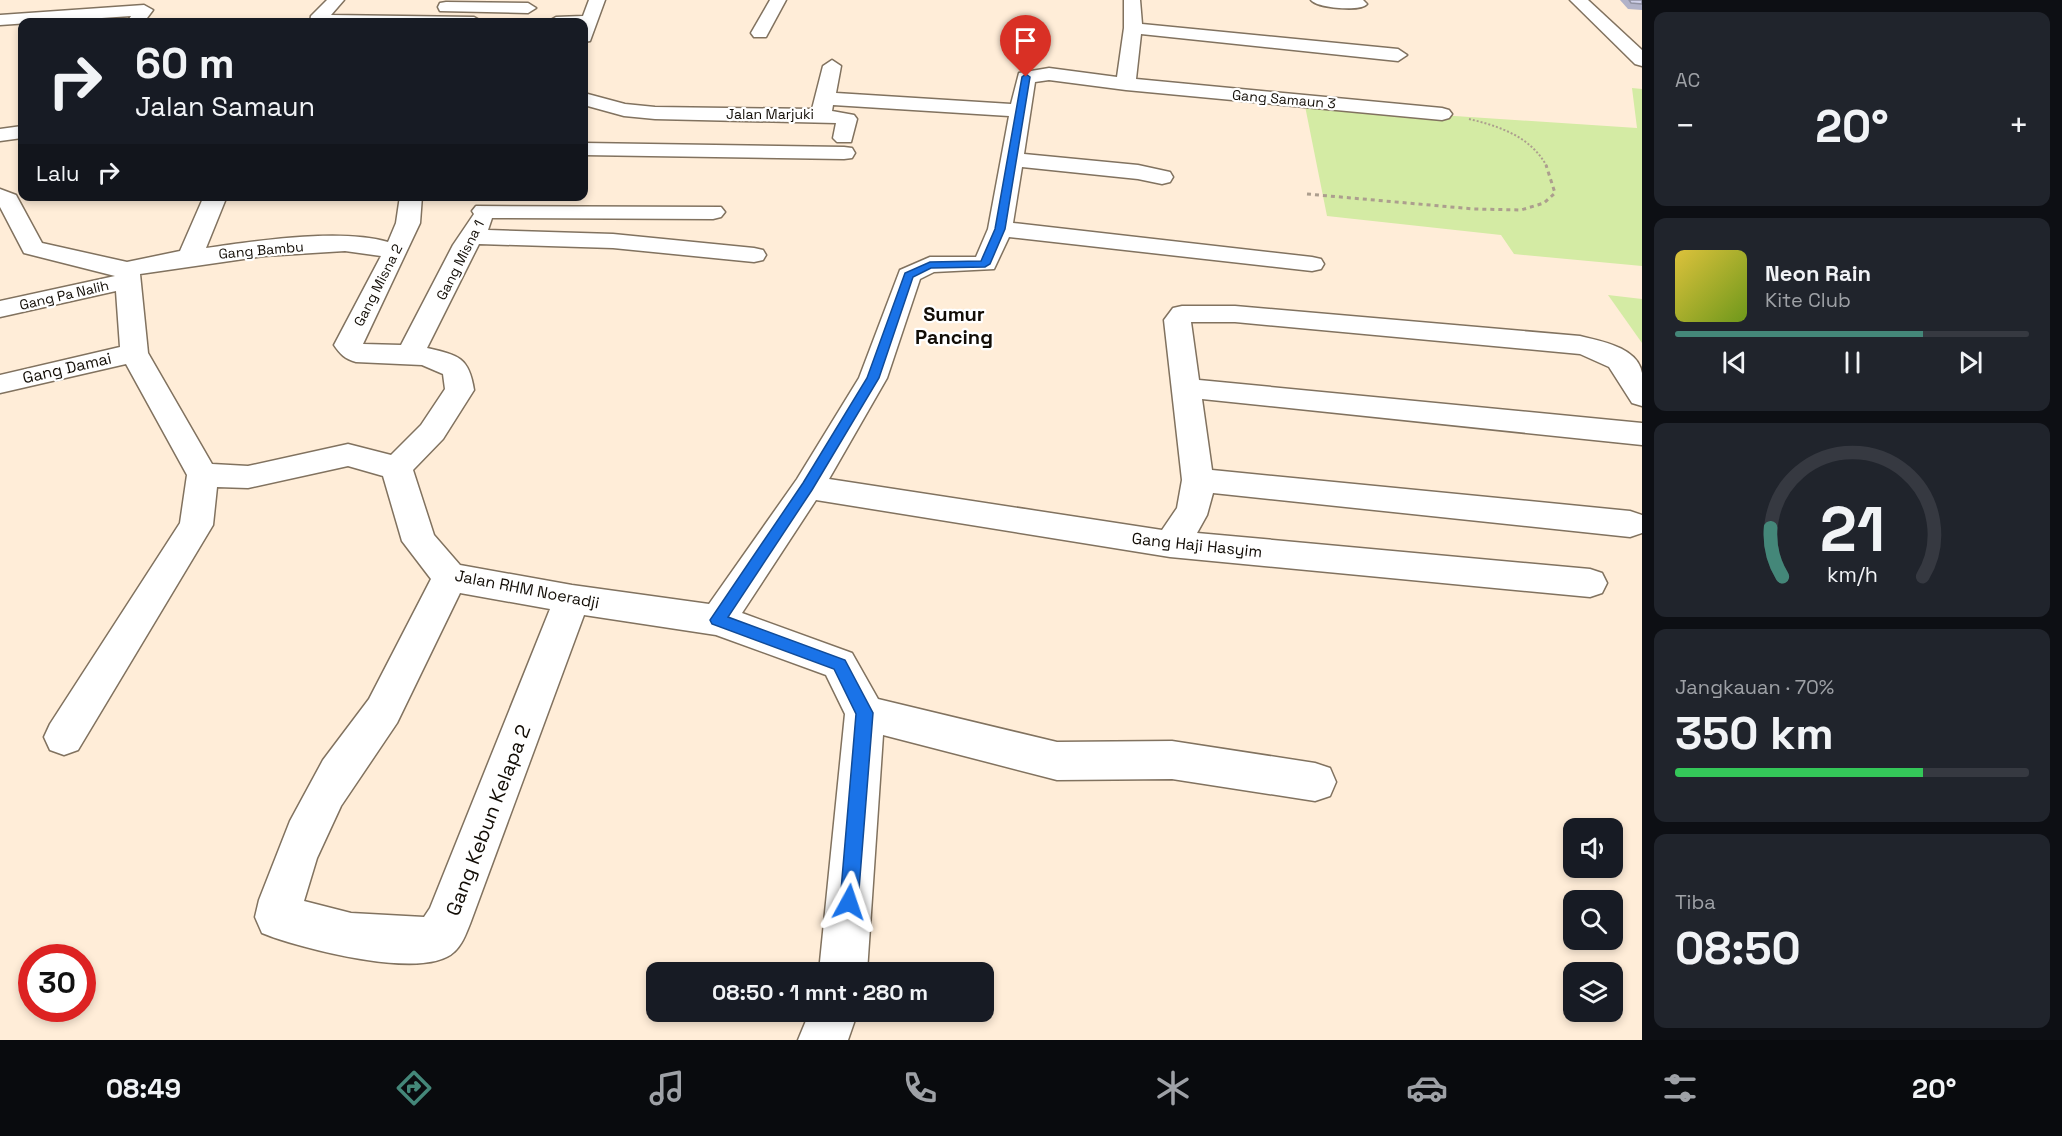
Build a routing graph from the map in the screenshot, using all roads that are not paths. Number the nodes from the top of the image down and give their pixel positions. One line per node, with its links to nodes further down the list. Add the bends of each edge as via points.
1 (336, 0): 12 (street)
2 (597, 0): 16 (street)
3 (778, 0): 18 (street)
4 (1132, 0): 17 (street)
5 (1319, 0): 7 (street)
6 (1578, 0): 20 (street)
7 (1358, 2)
8 (528, 8): 9 (street)
9 (478, 13): 13 (street)
10 (29, 18): 11 (street, via 144,10)
11 (138, 18)
12 (319, 18)
13 (427, 18)
14 (18, 19): 15 (street)
15 (0, 20)
16 (588, 24)
17 (1133, 28): 19 (street); 22 (street)
18 (760, 33)
19 (1398, 55)
20 (1642, 60)
21 (832, 66): 24 (street)
22 (1126, 84): 25 (street, Gang Samaun 3, via 1049,74 1026,77); 26 (street, Gang Samaun 3)
23 (588, 100): 24 (street, Jalan Marjuki, via 655,113)
24 (823, 106): 25 (street, Jalan Marjuki); 29 (street, via 847,119 844,146)
25 (1018, 111): 30 (street)
26 (1442, 114)
27 (18, 133): 28 (street)
28 (0, 135)
29 (588, 149)
30 (1010, 159): 31 (street); 37 (street)
31 (1162, 177)
32 (0, 196): 43 (street, via 8,200 33,248)
33 (214, 201): 41 (street)
34 (410, 201): 39 (street, Gang Misna 2, via 408,223)
35 (488, 204): 36 (street); 38 (street, Gang Misna 1)
36 (713, 212)
37 (1000, 229): 42 (street); 54 (street, via 985,264 930,265 909,275 873,378)
38 (473, 237): 40 (street, via 613,241); 46 (street, Gang Misna 1, via 465,245)
39 (394, 252): 41 (street, Gang Bambu, via 382,245 328,244); 46 (street, Gang Misna 2, via 348,345 356,353)
40 (753, 255)
41 (189, 257): 43 (street, Gang Bambu, via 159,261)
42 (1312, 264)
43 (128, 275): 44 (street, Gang Pa Nalih); 45 (street)
44 (0, 309)
45 (134, 353): 47 (street, Gang Damai); 52 (street)
46 (410, 354): 51 (street, via 444,360 457,370 460,390 432,432)
47 (0, 384)
48 (1185, 388): 49 (street, via 1178,320 1182,314 1235,314 1580,345 1612,353 1628,368); 50 (street); 53 (street)
49 (1642, 396)
50 (1642, 434)
51 (397, 468): 52 (street, via 348,455 248,477); 57 (street, Jalan RHM Noeradji, via 419,542)
52 (203, 476): 62 (street, via 196,525)
53 (1198, 480): 55 (street); 56 (street, via 1197,503 1189,522)
54 (808, 487): 56 (street, Gang Haji Hasyim); 60 (street)
55 (1630, 524)
56 (1170, 544): 58 (street, Gang Haji Hasyim)
57 (450, 577): 59 (street, Jalan RHM Noeradji); 59 (street, Gang Kebun Kelapa 2, via 383,711 346,760 324,799 280,898 278,917 351,936 426,940 437,937 447,924)
58 (1590, 583)
59 (572, 599): 60 (street, Jalan RHM Noeradji)
60 (718, 620): 61 (street, Jalan RHM Noeradji, via 839,664)
61 (865, 713): 63 (street, via 1057,761 1172,760); 64 (street)
62 (64, 737)
63 (1315, 782)
64 (844, 962)
65 (830, 1022): 66 (street)
66 (823, 1040)

